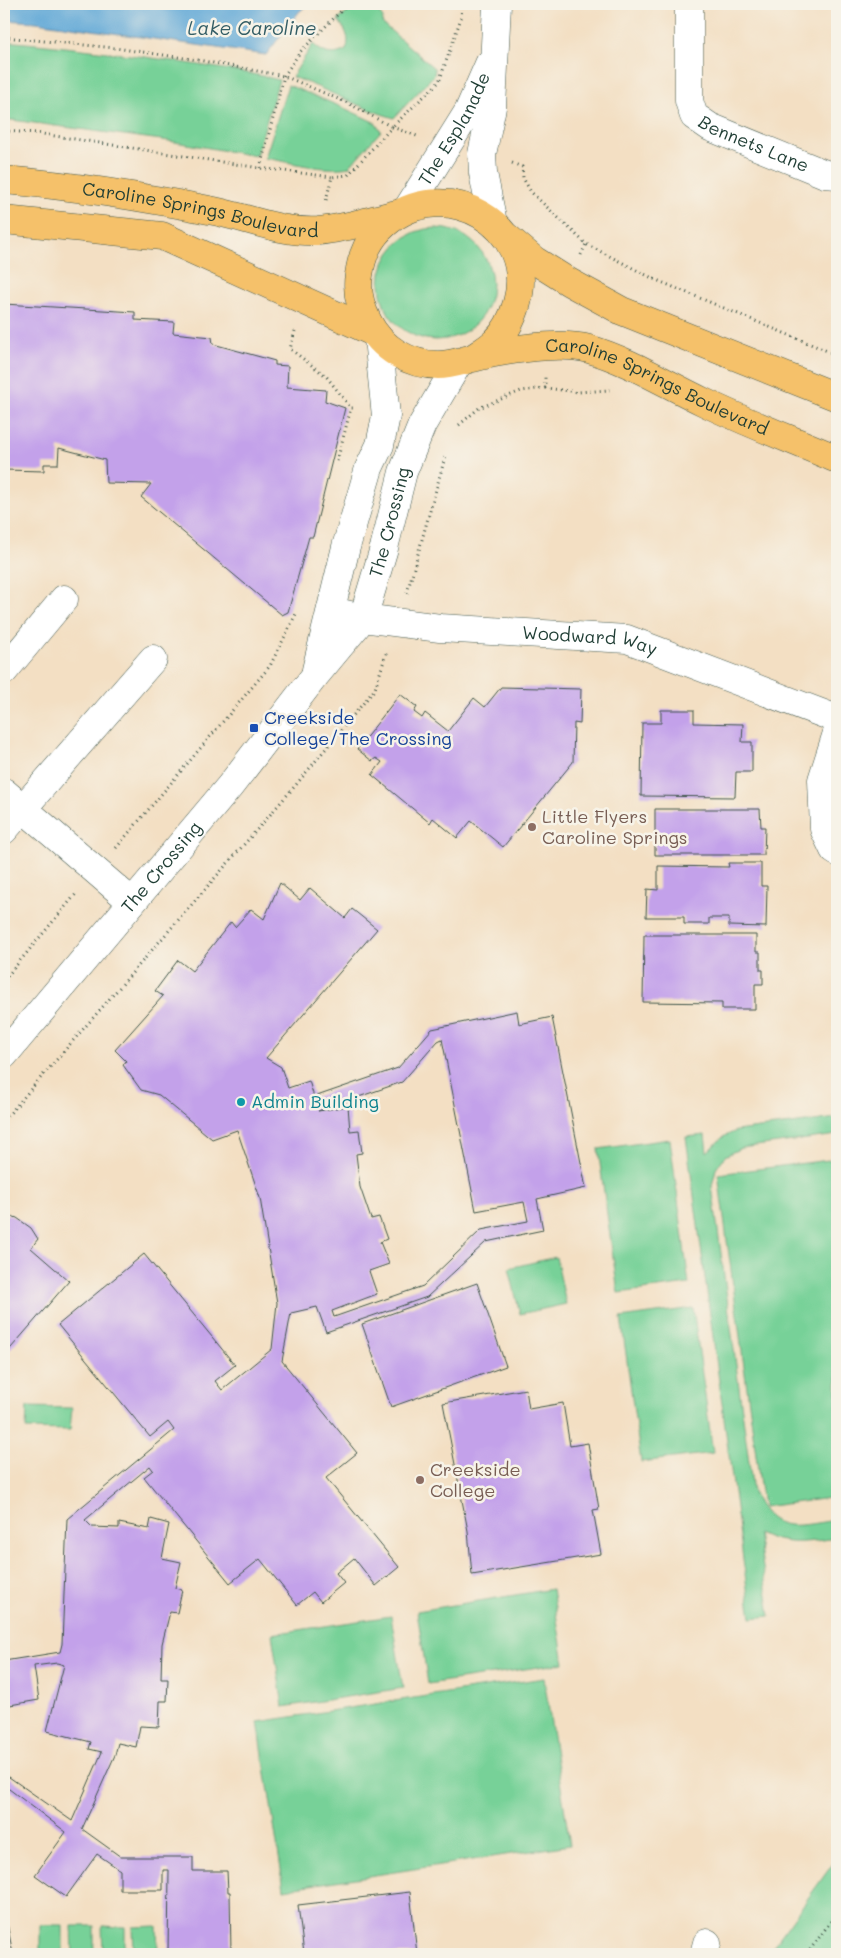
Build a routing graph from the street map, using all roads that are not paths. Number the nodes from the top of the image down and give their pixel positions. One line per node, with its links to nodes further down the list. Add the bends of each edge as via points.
1 (497, 4): 3 (street, The Esplanade)
2 (689, 4): 4 (street, Bennets Lane, via 689,101 694,116 710,126 825,174)
3 (496, 46): 6 (street, The Esplanade, via 468,112); 8 (street, The Esplanade, via 492,108 482,154 483,173)
4 (837, 175)
5 (4, 180): 6 (main road, Caroline Springs Boulevard, via 121,194 216,212 273,228 318,231)
6 (402, 211): 8 (main road, via 430,202 452,203 474,210); 9 (main road, via 376,231 362,254 358,281 361,308)
7 (4, 220): 9 (main road, Caroline Springs Boulevard, via 162,236)
8 (499, 229): 10 (main road, via 517,262 520,290 513,318 496,341); 11 (main road, via 534,260 622,311)
9 (376, 335): 10 (main road, via 396,353 416,362 438,365); 14 (street, The Crossing, via 386,416 380,445 369,468 346,547)
10 (466, 360): 12 (main road, Caroline Springs Boulevard, via 548,346 587,349 632,365 706,403); 15 (street, The Crossing, via 422,425 403,472)
11 (837, 397)
12 (837, 458)
13 (64, 599): 17 (street)
14 (331, 612): 15 (street, Woodward Way); 18 (street, The Crossing)
15 (363, 618): 18 (street, The Crossing); 19 (street, Woodward Way, via 440,628 627,639)
16 (153, 659): 21 (street)
17 (4, 671)
18 (314, 677): 24 (street, The Crossing, via 230,786)
19 (837, 719)
20 (837, 733): 23 (street, via 822,780 824,828)
21 (13, 800): 22 (street); 24 (street)
22 (4, 830)
23 (837, 852)
24 (132, 902): 25 (street, The Crossing)
25 (4, 1056)

